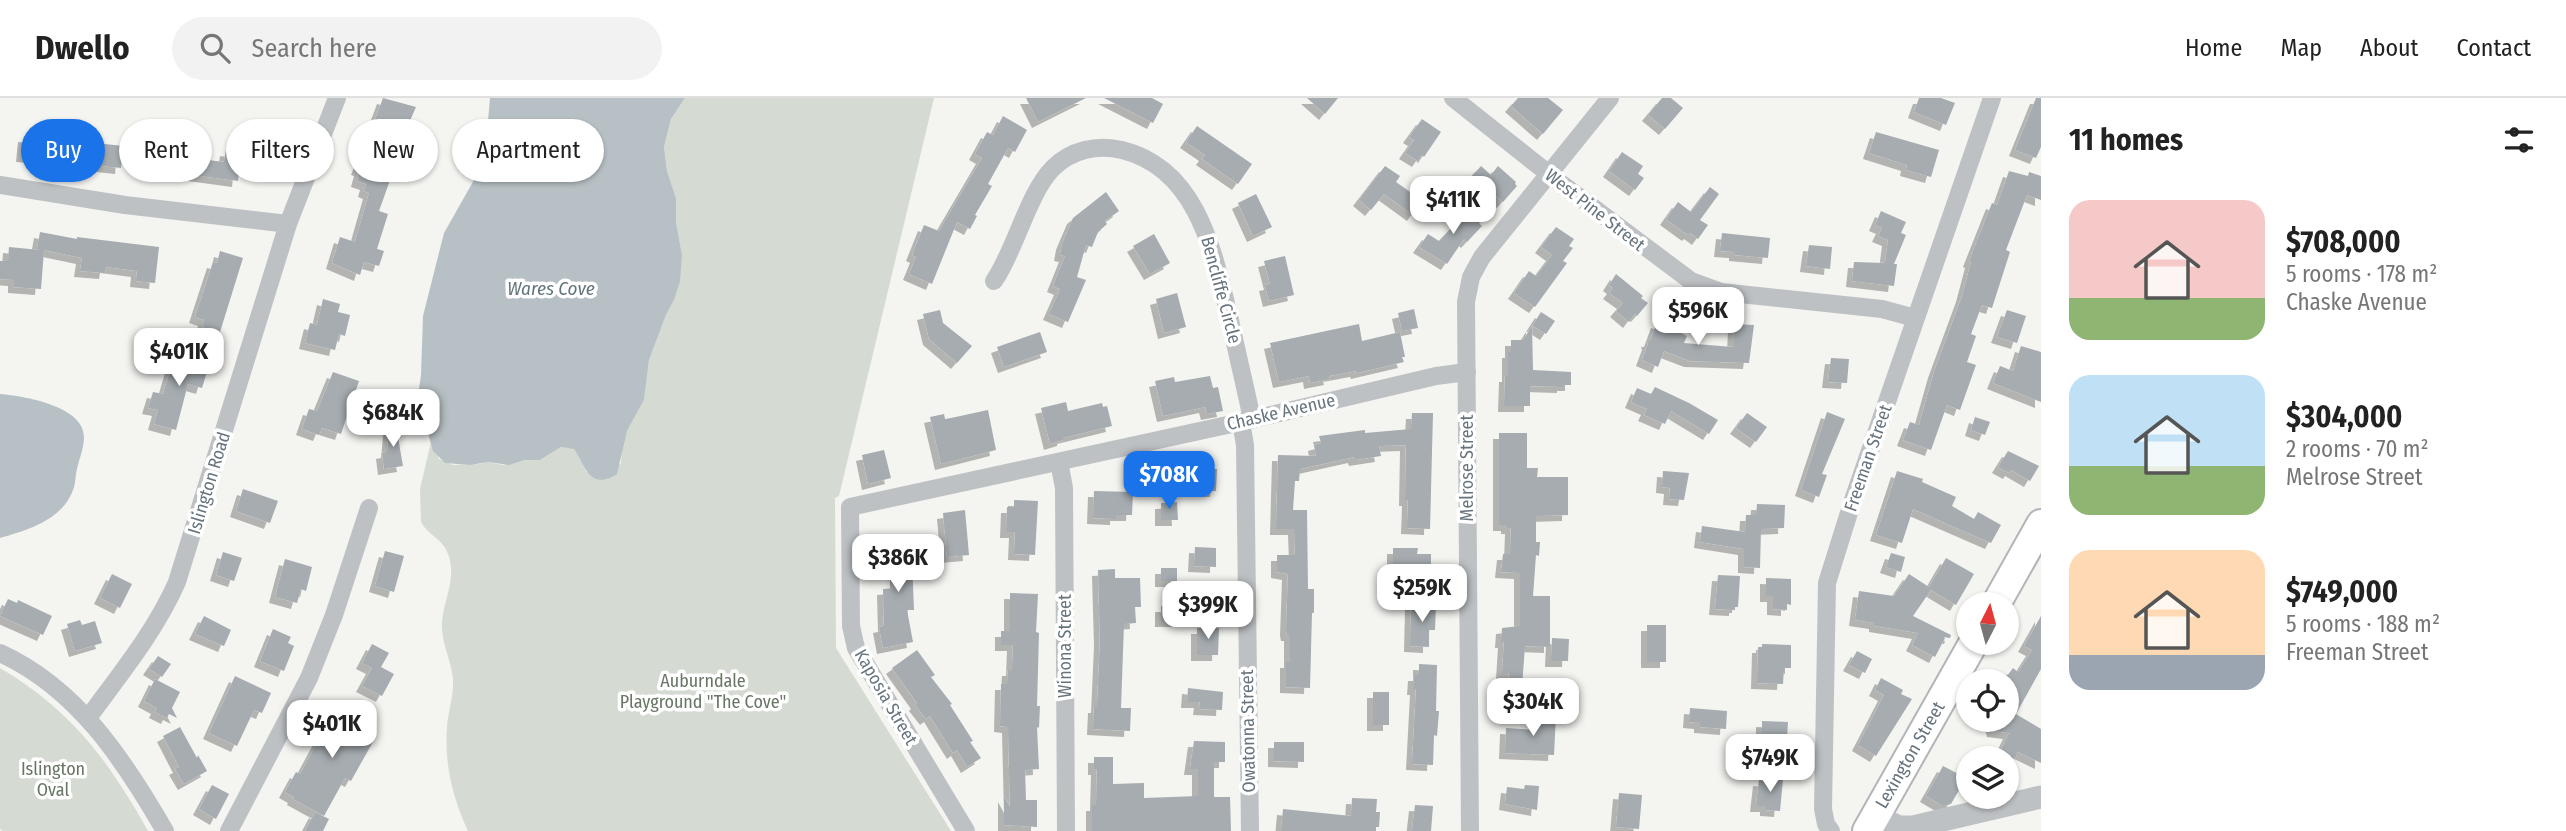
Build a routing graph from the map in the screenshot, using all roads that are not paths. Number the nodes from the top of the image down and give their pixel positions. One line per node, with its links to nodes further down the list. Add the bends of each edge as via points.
1 (337, 98): 7 (street, Islington Road)
2 (1453, 98): 5 (street, West Pine Street)
3 (1610, 98): 5 (street, Melrose Street)
4 (1992, 98): 9 (street, Freeman Street)
5 (1550, 175): 9 (street, West Pine Street, via 1670,268 1701,286 1732,294 1882,309); 10 (street, Melrose Street, via 1482,257 1471,277 1466,302)
6 (0, 185): 7 (street)
7 (288, 224): 19 (street, Islington Road, via 177,582 151,631)
8 (994, 282): 11 (street, Bencliffe Circle, via 1042,183 1059,163 1095,148 1117,149 1145,159 1179,186 1204,226 1218,270)
9 (1915, 318): 28 (street, Freeman Street, via 1827,583 1823,809)
10 (1467, 372): 11 (street, Chaske Avenue); 27 (street, Melrose Street)
11 (1247, 420): 12 (street, Chaske Avenue); 26 (street, Owatonna Street)
12 (1059, 462): 13 (street, Chaske Avenue); 25 (street, Winona Street, via 1064,488)
13 (850, 507): 24 (street, Kaposia Street, via 851,626 856,648)
14 (369, 509): 23 (street, via 309,678)
15 (2041, 524): 16 (main road)
16 (2003, 592)
17 (0, 653): 19 (street, via 27,667)
18 (1967, 655): 21 (main road, Lexington Street)
19 (88, 718): 22 (street, via 126,766)
20 (2041, 797): 21 (street, via 1913,827)
21 (1871, 824)
22 (165, 831)
23 (229, 831)
24 (966, 831)
25 (1066, 831)
26 (1250, 831)
27 (1470, 831)
28 (1831, 831)

